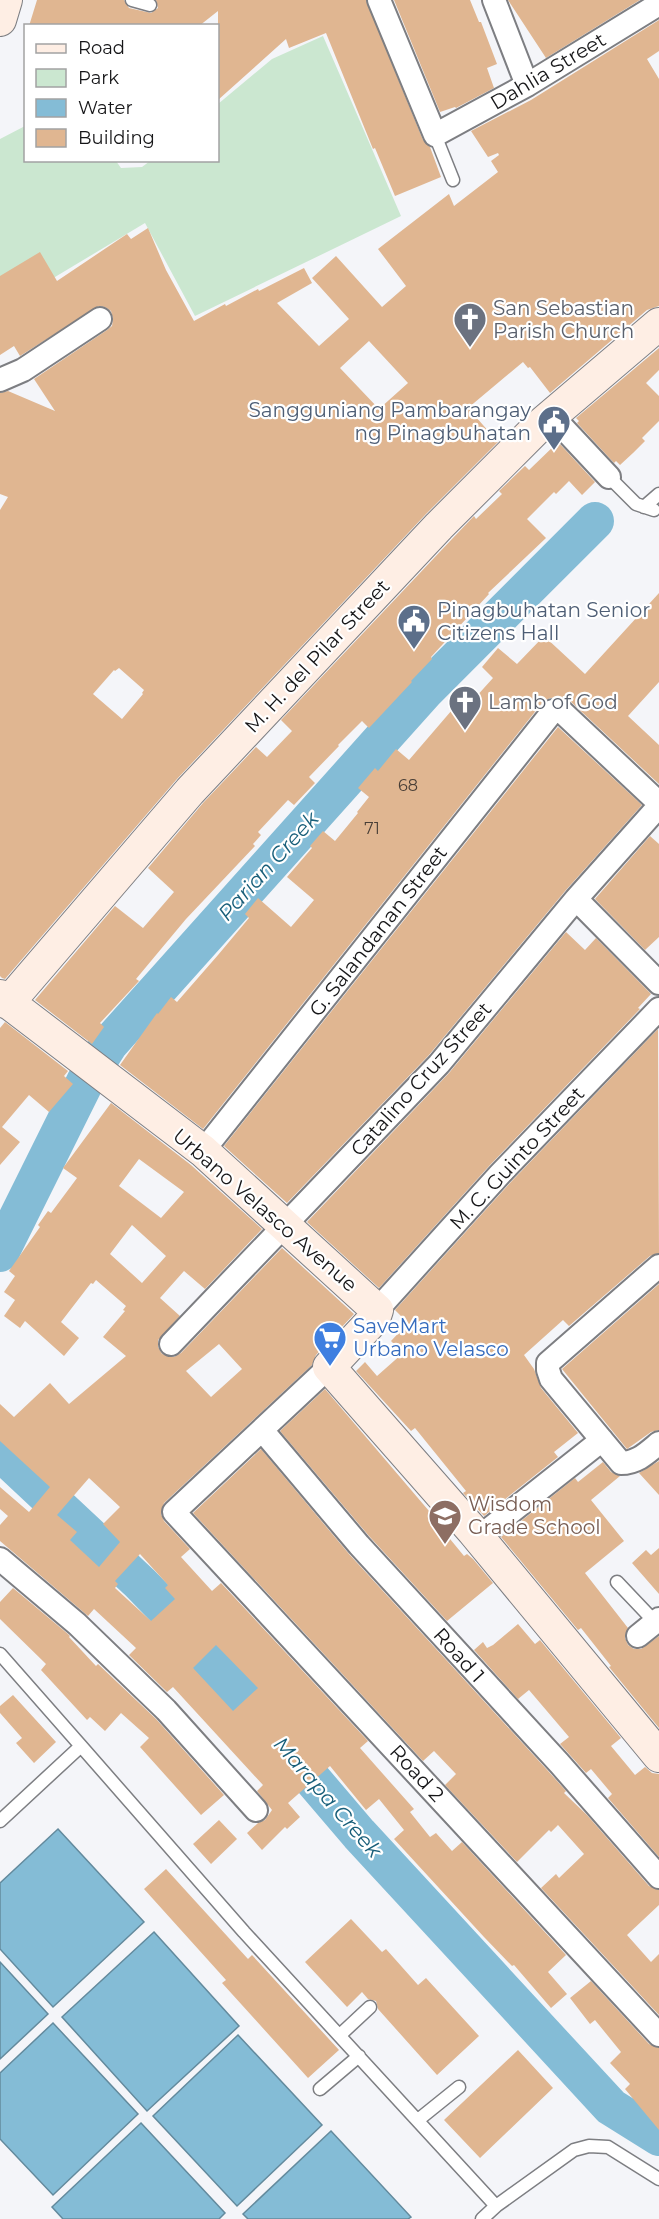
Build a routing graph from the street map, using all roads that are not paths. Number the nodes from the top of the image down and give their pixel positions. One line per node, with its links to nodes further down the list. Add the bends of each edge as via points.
1 (6, 0): 7 (main road)
2 (132, 0): 6 (lane)
3 (379, 0): 9 (street)
4 (494, 0): 8 (street)
5 (659, 4): 8 (street, Dahlia Street)
6 (150, 5)
7 (0, 20)
8 (527, 85): 9 (street, Dahlia Street)
9 (435, 135): 10 (lane)
10 (453, 180)
11 (100, 320): 13 (street, via 23,370)
12 (659, 324): 14 (main road, M. H. del Pilar Street)
13 (0, 380)
14 (551, 415): 15 (street); 21 (main road, M. H. del Pilar Street, via 439,526 212,767)
15 (609, 477): 16 (lane, via 636,504 649,508)
16 (659, 494)
17 (553, 711): 18 (street, Catalino Cruz Street, via 560,710); 23 (street, G. Salandanan Street)
18 (659, 803): 19 (street, Catalino Cruz Street)
19 (576, 899): 20 (street); 24 (street, Catalino Cruz Street, via 439,1065)
20 (654, 970)
21 (3, 1004): 23 (main road, Urbano Velasco Avenue)
22 (659, 1010): 26 (street, M. C. Guinto Street, via 500,1174)
23 (203, 1152): 24 (main road, Urbano Velasco Avenue)
24 (287, 1226): 26 (main road, Urbano Velasco Avenue); 27 (street, Catalino Cruz Street)
25 (659, 1266): 30 (street, via 548,1363 551,1379)
26 (377, 1310): 28 (main road, via 374,1319)
27 (171, 1344)
28 (329, 1367): 29 (street); 32 (main road)
29 (262, 1430): 41 (street, Road 1, via 359,1545); 44 (street, Road 2, via 174,1512)
30 (602, 1440): 31 (street, via 621,1463 640,1458); 32 (street)
31 (659, 1443)
32 (478, 1538): 38 (main road)
33 (0, 1559): 39 (street, via 77,1624 166,1710)
34 (617, 1582): 35 (lane)
35 (651, 1626)
36 (0, 1654): 37 (lane)
37 (81, 1746): 40 (lane); 43 (lane)
38 (659, 1756)
39 (256, 1810)
40 (0, 1821)
41 (659, 1877)
42 (370, 2007): 43 (lane)
43 (340, 2035): 45 (lane)
44 (659, 2035)
45 (360, 2056): 47 (lane); 48 (lane)
46 (459, 2087): 48 (lane)
47 (320, 2089)
48 (418, 2120): 50 (lane)
49 (659, 2179): 50 (lane, via 608,2147 590,2146 574,2150)
50 (496, 2206): 51 (lane)
51 (482, 2219)

